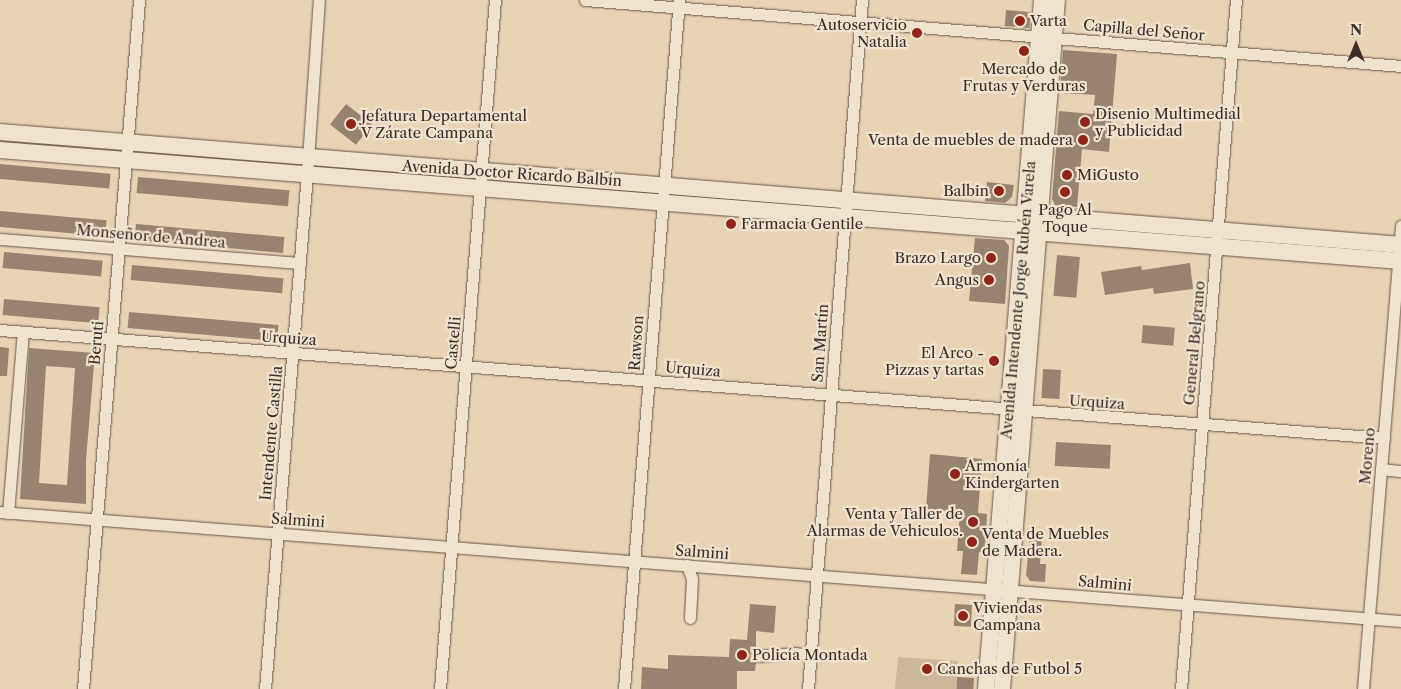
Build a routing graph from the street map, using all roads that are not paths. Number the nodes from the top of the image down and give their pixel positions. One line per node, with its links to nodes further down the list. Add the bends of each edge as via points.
1 (138, 0): 15 (street, Beruti)
2 (319, 0): 18 (street, Intendente Castilla)
3 (495, 0): 19 (street, Castelli)
4 (585, 0): 9 (street, Capilla del Señor)
5 (862, 0): 10 (street, San Martín)
6 (1042, 0): 11 (main road, Avenida Intendente Jorge Rubén Varela)
7 (1057, 0): 11 (main road, Avenida Intendente Jorge Rubén Varela)
8 (1236, 0): 12 (street, General Belgrano)
9 (678, 4): 10 (street, Capilla del Señor); 20 (street, Rawson)
10 (860, 21): 11 (street, Capilla del Señor); 23 (street, San Martín)
11 (1046, 37): 12 (street, Capilla del Señor); 24 (main road, Avenida Intendente Jorge Rubén Varela)
12 (1232, 52): 13 (street, Capilla del Señor); 27 (street, General Belgrano)
13 (1401, 66)
14 (0, 132): 15 (main road, Avenida Doctor Ricardo Balbín)
15 (127, 143): 17 (street, Beruti); 18 (main road, Avenida Doctor Ricardo Balbín)
16 (0, 150): 17 (main road, Avenida Doctor Ricardo Balbín)
17 (126, 160): 18 (main road, Avenida Doctor Ricardo Balbín); 28 (street, Beruti)
18 (307, 166): 19 (main road, Avenida Doctor Ricardo Balbín); 21 (main road, Avenida Doctor Ricardo Balbín); 30 (street, Intendente Castilla)
19 (482, 171): 20 (main road, Avenida Doctor Ricardo Balbín); 21 (street, Castelli)
20 (664, 184): 22 (street, Rawson); 23 (main road, Avenida Doctor Ricardo Balbín)
21 (480, 188): 22 (main road, Avenida Doctor Ricardo Balbín); 35 (street, Castelli)
22 (662, 202): 23 (main road, Avenida Doctor Ricardo Balbín); 36 (street, Rawson)
23 (846, 209): 24 (main road, Avenida Doctor Ricardo Balbín); 37 (street, San Martín)
24 (1032, 224): 27 (main road, Avenida Doctor Ricardo Balbín); 38 (main road, Avenida Intendente Jorge Rubén Varela)
25 (1401, 226): 29 (street, Moreno)
26 (0, 239): 28 (street, Monseñor de Andrea)
27 (1217, 239): 29 (main road, Avenida Doctor Ricardo Balbín); 39 (street, General Belgrano)
28 (118, 249): 30 (street, Monseñor de Andrea); 33 (street, Beruti)
29 (1400, 253): 40 (street, Moreno)
30 (300, 263): 34 (street, Intendente Castilla)
31 (0, 330): 32 (street, Urquiza)
32 (23, 332): 33 (street, Urquiza); 43 (street)
33 (111, 339): 34 (street, Urquiza); 44 (street, Beruti)
34 (293, 353): 35 (street, Urquiza); 45 (street, Intendente Castilla)
35 (466, 366): 36 (street, Urquiza); 46 (street, Castelli)
36 (648, 381): 37 (street, Urquiza); 47 (street, Rawson)
37 (831, 395): 38 (street, Urquiza); 49 (street, San Martín)
38 (1016, 411): 39 (street, Urquiza); 50 (main road, Avenida Intendente Jorge Rubén Varela)
39 (1202, 425): 40 (street, Urquiza); 51 (street, General Belgrano)
40 (1384, 438): 41 (street, Moreno)
41 (1381, 469): 42 (street); 53 (street, Moreno)
42 (1401, 471)
43 (4, 512): 44 (street, Salmini)
44 (96, 520): 45 (street, Salmini); 57 (street, Beruti)
45 (278, 534): 46 (street, Salmini); 58 (street, Intendente Castilla)
46 (452, 547): 47 (street, Salmini); 59 (street, Castelli)
47 (634, 561): 48 (street, Salmini); 60 (street, Rawson)
48 (687, 565): 49 (street, Salmini); 52 (street, via 692,579)
49 (817, 576): 50 (street, Salmini); 55 (street, San Martín)
50 (1002, 590): 51 (street, Salmini); 62 (main road, Avenida Intendente Jorge Rubén Varela); 63 (main road, Avenida Intendente Jorge Rubén Varela)
51 (1188, 605): 53 (street, Salmini); 64 (street, General Belgrano)
52 (690, 618)
53 (1369, 619): 54 (street, Salmini); 65 (street, Moreno)
54 (1401, 621)
55 (811, 655): 56 (street); 61 (street, San Martín)
56 (756, 656)
57 (83, 689)
58 (265, 689)
59 (440, 689)
60 (624, 689)
61 (808, 689)
62 (986, 689)
63 (1002, 689)
64 (1181, 689)
65 (1363, 689)

